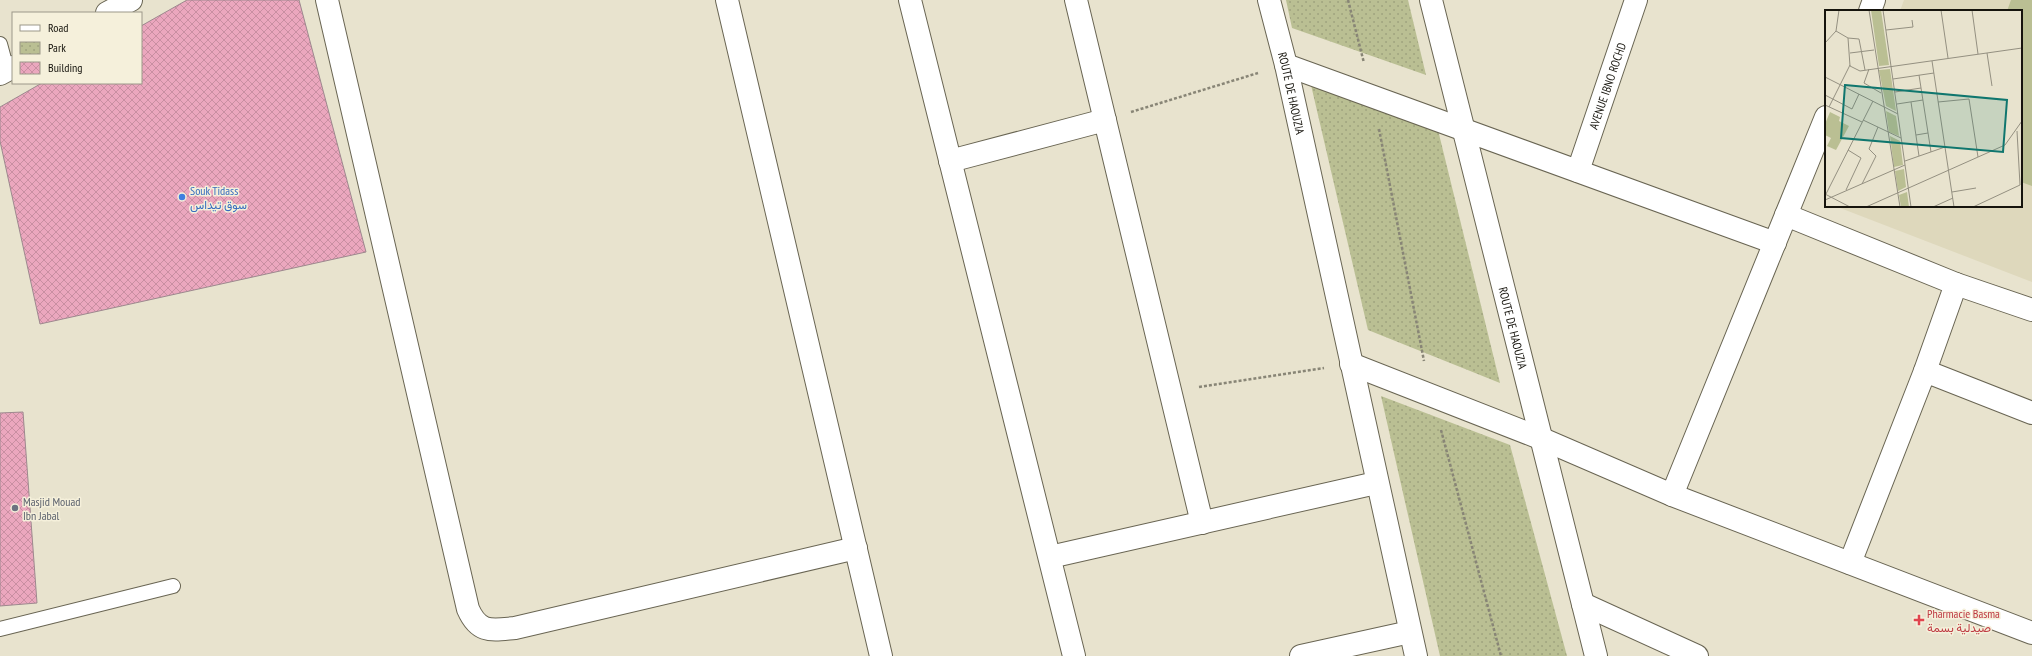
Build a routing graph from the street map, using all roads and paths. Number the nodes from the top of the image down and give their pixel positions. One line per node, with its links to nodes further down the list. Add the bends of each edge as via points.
1 (131, 0): 12 (street)
2 (327, 0): 35 (street, via 468,609 473,621 480,627 490,630 515,628)
3 (727, 0): 35 (street)
4 (910, 0): 20 (street)
5 (1076, 0): 18 (street)
6 (1269, 0): 14 (street, ROUTE DE HAOUZIA)
7 (1348, 0): 16 (path)
8 (1431, 0): 19 (street, ROUTE DE HAOUZIA)
9 (1636, 0): 21 (street, AVENUE IBNO ROCHD)
10 (1874, 0): 11 (street)
11 (1870, 10)
12 (109, 12)
13 (0, 44): 15 (lane)
14 (1286, 65): 16 (street); 18 (path); 26 (street, ROUTE DE HAOUZIA)
15 (7, 71)
16 (1372, 96): 19 (street); 29 (path)
17 (1825, 119): 22 (street)
18 (1105, 120): 20 (street); 28 (street)
19 (1462, 130): 21 (street); 31 (street, ROUTE DE HAOUZIA)
20 (950, 161): 36 (street)
21 (1578, 171): 23 (street)
22 (1786, 215): 23 (street); 24 (street)
23 (1775, 243): 33 (street)
24 (1956, 284): 25 (street); 27 (street)
25 (2032, 310)
26 (1351, 364): 28 (path); 29 (street); 32 (street, ROUTE DE HAOUZIA)
27 (1925, 371): 30 (street); 37 (street)
28 (1171, 391): 34 (street)
29 (1431, 395): 31 (street); 47 (path)
30 (2032, 413)
31 (1540, 438): 33 (street); 39 (street, ROUTE DE HAOUZIA)
32 (1376, 483): 34 (street); 41 (street, ROUTE DE HAOUZIA)
33 (1672, 494): 37 (street)
34 (1202, 523): 36 (street)
35 (856, 548): 43 (street)
36 (1050, 557): 44 (street)
37 (1850, 563): 42 (street)
38 (173, 586): 40 (lane)
39 (1583, 604): 48 (street, ROUTE DE HAOUZIA); 49 (street)
40 (0, 629)
41 (1410, 632): 45 (street); 46 (street, ROUTE DE HAOUZIA)
42 (2032, 633)
43 (881, 656)
44 (1074, 656)
45 (1301, 656)
46 (1416, 656)
47 (1502, 656)
48 (1596, 656)
49 (1697, 656)

